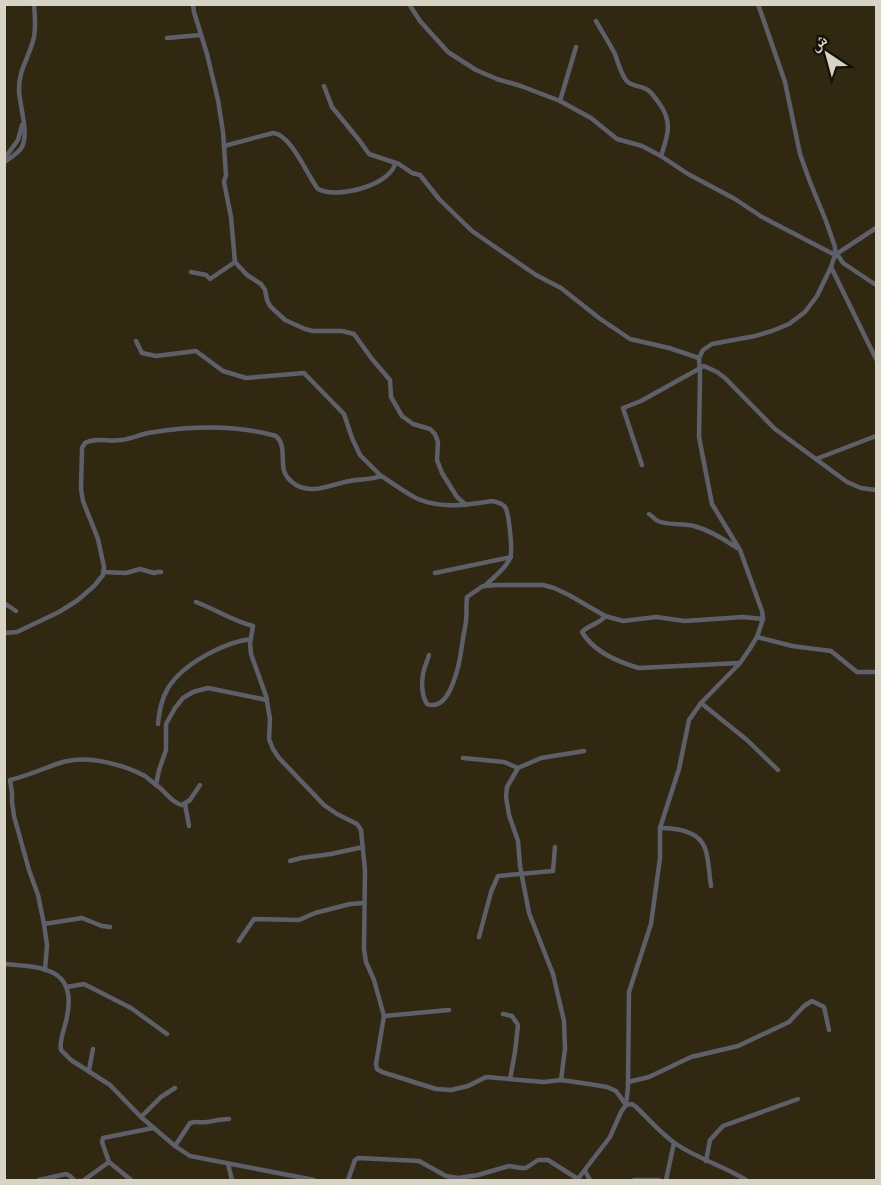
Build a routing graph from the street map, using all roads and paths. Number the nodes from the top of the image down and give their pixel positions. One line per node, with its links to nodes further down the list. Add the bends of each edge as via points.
1 (34, 4): 13 (street, via 34,36 20,86 23,145)
2 (193, 4): 6 (street)
3 (409, 4): 10 (street, via 447,52 476,70)
4 (758, 4): 16 (street, via 785,82 800,154 834,241)
5 (596, 21): 12 (street, via 627,81 650,92 666,113 668,126)
6 (200, 35): 7 (street); 11 (street, via 218,100)
7 (167, 38)
8 (576, 47): 10 (street)
9 (324, 86): 14 (street, via 332,107 369,154)
10 (560, 102): 12 (street, via 591,118 617,140)
11 (224, 146): 14 (street, via 278,134 298,156 318,189 326,192 378,183); 17 (street, via 224,182)
12 (661, 156): 16 (street, via 762,217)
13 (4, 160)
14 (395, 164): 22 (street, via 420,175 472,231 561,288 619,332 630,339)
15 (876, 228): 16 (street)
16 (835, 255): 18 (street); 20 (street)
17 (235, 262): 19 (street, via 210,279); 30 (street, via 264,287 270,306 285,320 314,332 354,334 390,380 392,397 402,416 435,434 442,473)
18 (831, 267): 22 (street, via 818,296 798,318 764,334 712,344); 23 (street)
19 (190, 272)
20 (876, 285)
21 (136, 341): 28 (street, via 142,352 156,356 196,351 223,371 246,378 304,373 344,414 360,455)
22 (699, 358): 24 (street)
23 (876, 359)
24 (699, 368): 26 (street, via 704,366 725,378 775,429); 27 (street, via 623,408); 32 (street, via 699,437 712,504)
25 (876, 436): 26 (street)
26 (816, 459): 29 (street, via 847,482)
27 (642, 465)
28 (381, 476): 30 (street, via 422,501); 34 (street, via 306,489 290,481 285,473 279,438 234,428 206,427 88,441 82,448 81,489 97,533)
29 (876, 490)
30 (466, 506): 33 (street, via 492,501 505,508)
31 (649, 513): 32 (street, via 664,523 700,528)
32 (740, 550): 42 (street)
33 (511, 557): 36 (street); 37 (street)
34 (104, 572): 35 (street, via 126,573 140,568); 43 (street, via 90,590 59,612 16,632)
35 (161, 572)
36 (435, 573)
37 (485, 586): 41 (street, via 543,585); 46 (street, via 467,597 456,675 446,696 432,706 423,697 423,672)
38 (196, 602): 45 (street, via 252,626)
39 (4, 603): 40 (street)
40 (16, 611)
41 (605, 616): 42 (street, via 623,621 656,617 685,621); 47 (street, via 582,632 586,639 625,664 639,668)
42 (763, 619): 44 (street)
43 (4, 633)
44 (758, 637): 47 (street); 48 (street, via 831,651 857,672)
45 (251, 639): 49 (street, via 251,654); 51 (street, via 212,652 183,672 163,699)
46 (429, 655)
47 (740, 663): 50 (street)
48 (876, 672)
49 (267, 700): 56 (street, via 208,688 183,698 166,724 166,750); 61 (street, via 273,749 324,805 357,824)
50 (701, 703): 55 (street); 60 (street, via 689,720 679,769)
51 (158, 724)
52 (584, 751): 54 (street, via 541,758)
53 (463, 758): 54 (street, via 504,762)
54 (518, 768): 64 (street, via 506,797)
55 (778, 770)
56 (156, 784): 58 (street, via 175,803); 67 (street, via 130,770 84,759 10,780 14,816)
57 (200, 785): 58 (street)
58 (185, 804): 59 (street)
59 (189, 826)
60 (660, 828): 65 (street, via 692,833 704,846); 83 (street, via 651,924 628,992)
61 (363, 847): 63 (street); 66 (street)
62 (555, 847): 64 (street, via 553,871)
63 (290, 861)
64 (522, 874): 69 (street, via 498,876); 82 (street, via 529,913 553,974 564,1021)
65 (711, 886)
66 (364, 903): 70 (street, via 299,920 254,919); 76 (street, via 366,962)
67 (44, 924): 68 (street, via 82,918); 72 (street)
68 (110, 927)
69 (478, 937)
70 (239, 941)
71 (4, 964): 72 (street)
72 (45, 970): 73 (street, via 60,976)
73 (67, 987): 78 (street, via 84,984 131,1008); 80 (street, via 69,1004 61,1050)
74 (449, 1010): 76 (street)
75 (503, 1014): 81 (street, via 512,1016 518,1025)
76 (384, 1016): 81 (street, via 376,1064 382,1072 451,1090 486,1077)
77 (829, 1030): 83 (street, via 824,1007 812,1000 789,1022 746,1042 690,1057 649,1077)
78 (167, 1034)
79 (93, 1049): 80 (street)
80 (89, 1070): 87 (street, via 110,1085)
81 (510, 1079): 82 (street)
82 (561, 1080): 86 (street, via 607,1087 616,1091)
83 (628, 1082): 86 (street)
84 (175, 1088): 87 (street, via 160,1097)
85 (798, 1099): 92 (street, via 723,1126 710,1140)
86 (626, 1105): 90 (street, via 635,1106); 95 (street, via 610,1137)
87 (141, 1118): 89 (street)
88 (229, 1119): 91 (street, via 190,1123)
89 (153, 1128): 91 (street); 93 (street, via 103,1138)
90 (675, 1143): 92 (street); 107 (street)
91 (175, 1146): 94 (street, via 190,1156)
92 (706, 1161): 108 (street)
93 (109, 1162): 98 (street); 99 (street)
94 (228, 1164): 100 (street); 101 (street)
95 (585, 1171): 103 (street); 104 (street)
96 (39, 1180): 97 (street, via 66,1174)
97 (74, 1180)
98 (84, 1180)
99 (131, 1180)
100 (232, 1180)
101 (314, 1180)
102 (348, 1180): 103 (street, via 358,1158 419,1161 458,1178 509,1166 526,1168 543,1159)
103 (577, 1180)
104 (590, 1180)
105 (634, 1180): 106 (street)
106 (659, 1180)
107 (666, 1180)
108 (746, 1180)

